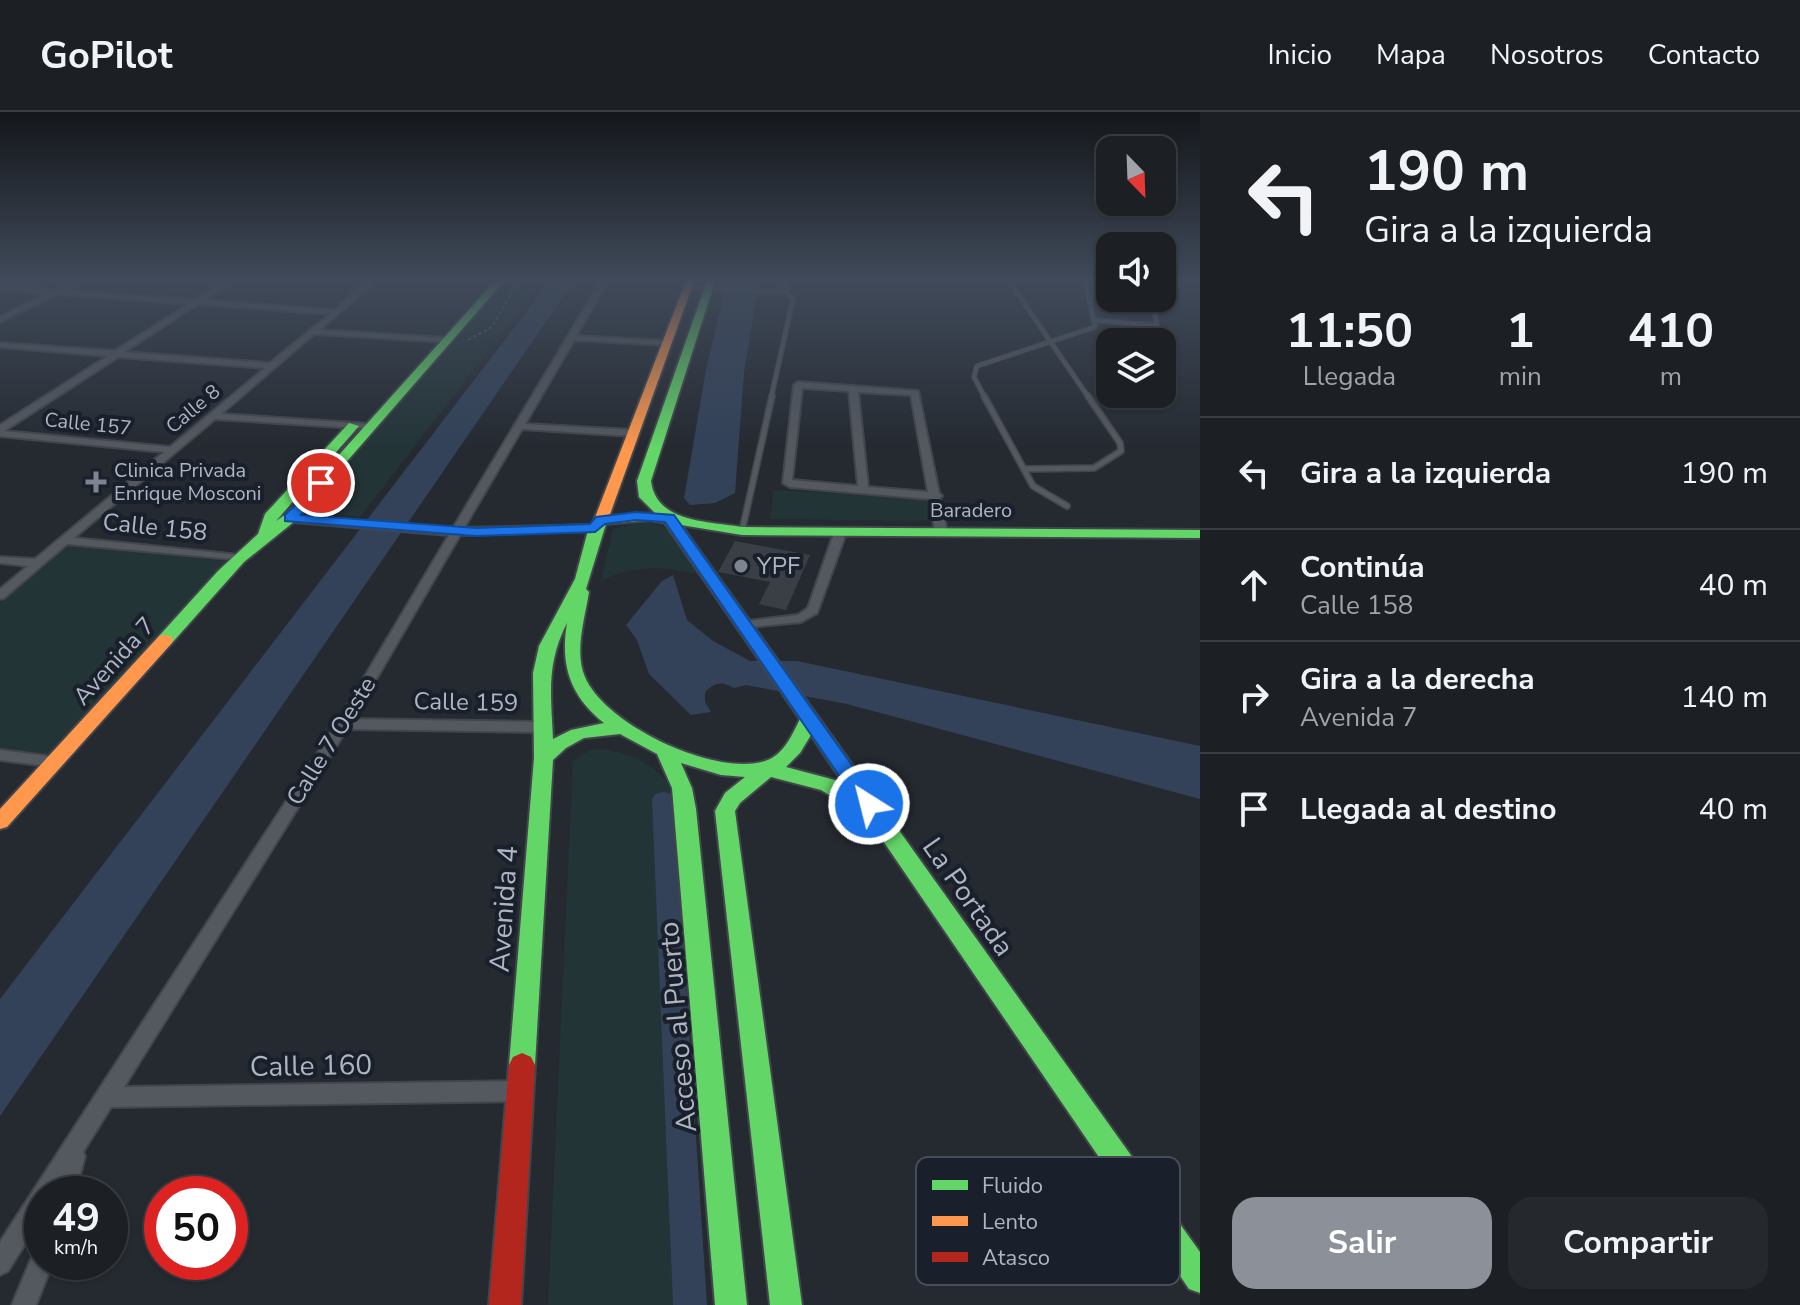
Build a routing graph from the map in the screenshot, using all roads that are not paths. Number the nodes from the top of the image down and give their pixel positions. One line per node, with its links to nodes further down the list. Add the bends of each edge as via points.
1 (143, 337): 16 (street)
2 (307, 337): 17 (street, Calle 8)
3 (387, 337): 12 (street)
4 (443, 337): 12 (main road, Avenida 7)
5 (443, 337): 12 (main road, Avenida 7)
6 (669, 337): 14 (main road, Avenida 4)
7 (695, 337): 30 (main road, La Portada, via 644,481 646,497)
8 (785, 337): 33 (lane)
9 (1049, 337): 13 (lane)
10 (1062, 337): 13 (lane)
11 (571, 338): 14 (street); 20 (street, Calle 7 Oeste)
12 (440, 340): 21 (main road, Avenida 7)
13 (1051, 340): 25 (lane, via 975,371); 25 (lane, via 1121,451 1094,468)
14 (667, 343): 23 (main road, Avenida 4)
15 (0, 345): 16 (street)
16 (115, 354): 17 (street); 22 (street)
17 (271, 366): 19 (street, Calle 8)
18 (853, 389): 26 (street); 26 (street, via 798,385 787,481); 27 (street, via 915,393)
19 (213, 416): 21 (street); 24 (street, Calle 8)
20 (519, 426): 23 (street); 34 (street, Calle 7 Oeste)
21 (361, 427): 29 (main road, Avenida 7); 32 (main road, Avenida 7)
22 (0, 431): 24 (street, Calle 157)
23 (633, 433): 31 (main road, Avenida 4)
24 (172, 450): 38 (street, Calle 8)
25 (1026, 469): 28 (lane, via 1033,486)
26 (863, 490): 27 (street)
27 (937, 496): 35 (street)
28 (1067, 506)
29 (290, 518): 32 (main road, Avenida 7); 34 (street)
30 (669, 518): 31 (main road, Baradero, via 636,516); 33 (main road, Baradero); 39 (main road, La Portada)
31 (598, 524): 34 (street); 43 (main road, Avenida 4)
32 (267, 525): 40 (main road, Avenida 7)
33 (742, 531): 36 (main road, Baradero); 39 (main road, Baradero)
34 (456, 532): 47 (street, Calle 7 Oeste)
35 (941, 532): 36 (main road, Baradero); 37 (main road, Baradero)
36 (840, 533): 45 (street, via 813,610 801,618)
37 (1200, 534)
38 (67, 541): 40 (street, Calle 158); 42 (street, Calle 8)
39 (691, 548): 45 (main road, La Portada)
40 (239, 558): 53 (main road, Avenida 7)
41 (0, 560): 42 (street)
42 (37, 563): 44 (street, Calle 8)
43 (583, 580): 48 (main road, Avenida 4, via 547,646); 49 (main road, via 572,656 576,678)
44 (0, 595)
45 (744, 625): 46 (main road, La Portada)
46 (808, 721): 54 (main road, via 804,737); 56 (main road, La Portada)
47 (343, 724): 48 (street, Calle 159); 58 (street, Calle 7 Oeste)
48 (540, 727): 52 (main road, Avenida 4)
49 (619, 728): 50 (main road); 52 (main road, via 573,733 555,743)
50 (664, 748): 54 (main road, via 725,768); 70 (main road, Acceso al Puerto, via 686,809)
51 (0, 755): 53 (street)
52 (544, 758): 57 (main road, Avenida 4)
53 (55, 762): 55 (main road, Avenida 7)
54 (768, 769): 56 (main road, via 842,789); 71 (main road, via 732,798 725,829)
55 (0, 822)
56 (884, 825): 60 (main road, La Portada)
57 (519, 1091): 58 (street, Calle 160); 69 (main road, Avenida 4)
58 (104, 1097): 59 (street, Calle 7 Oeste)
59 (77, 1142): 61 (street, Calle 7 Oeste); 62 (street)
60 (1116, 1157)
61 (56, 1176)
62 (68, 1176)
63 (24, 1226): 65 (street, Calle 7 Oeste)
64 (1180, 1249): 66 (main road, La Portada)
65 (0, 1263)
66 (1200, 1278)
67 (34, 1280): 68 (street)
68 (24, 1305)
69 (505, 1305)
70 (731, 1305)
71 (786, 1305)

